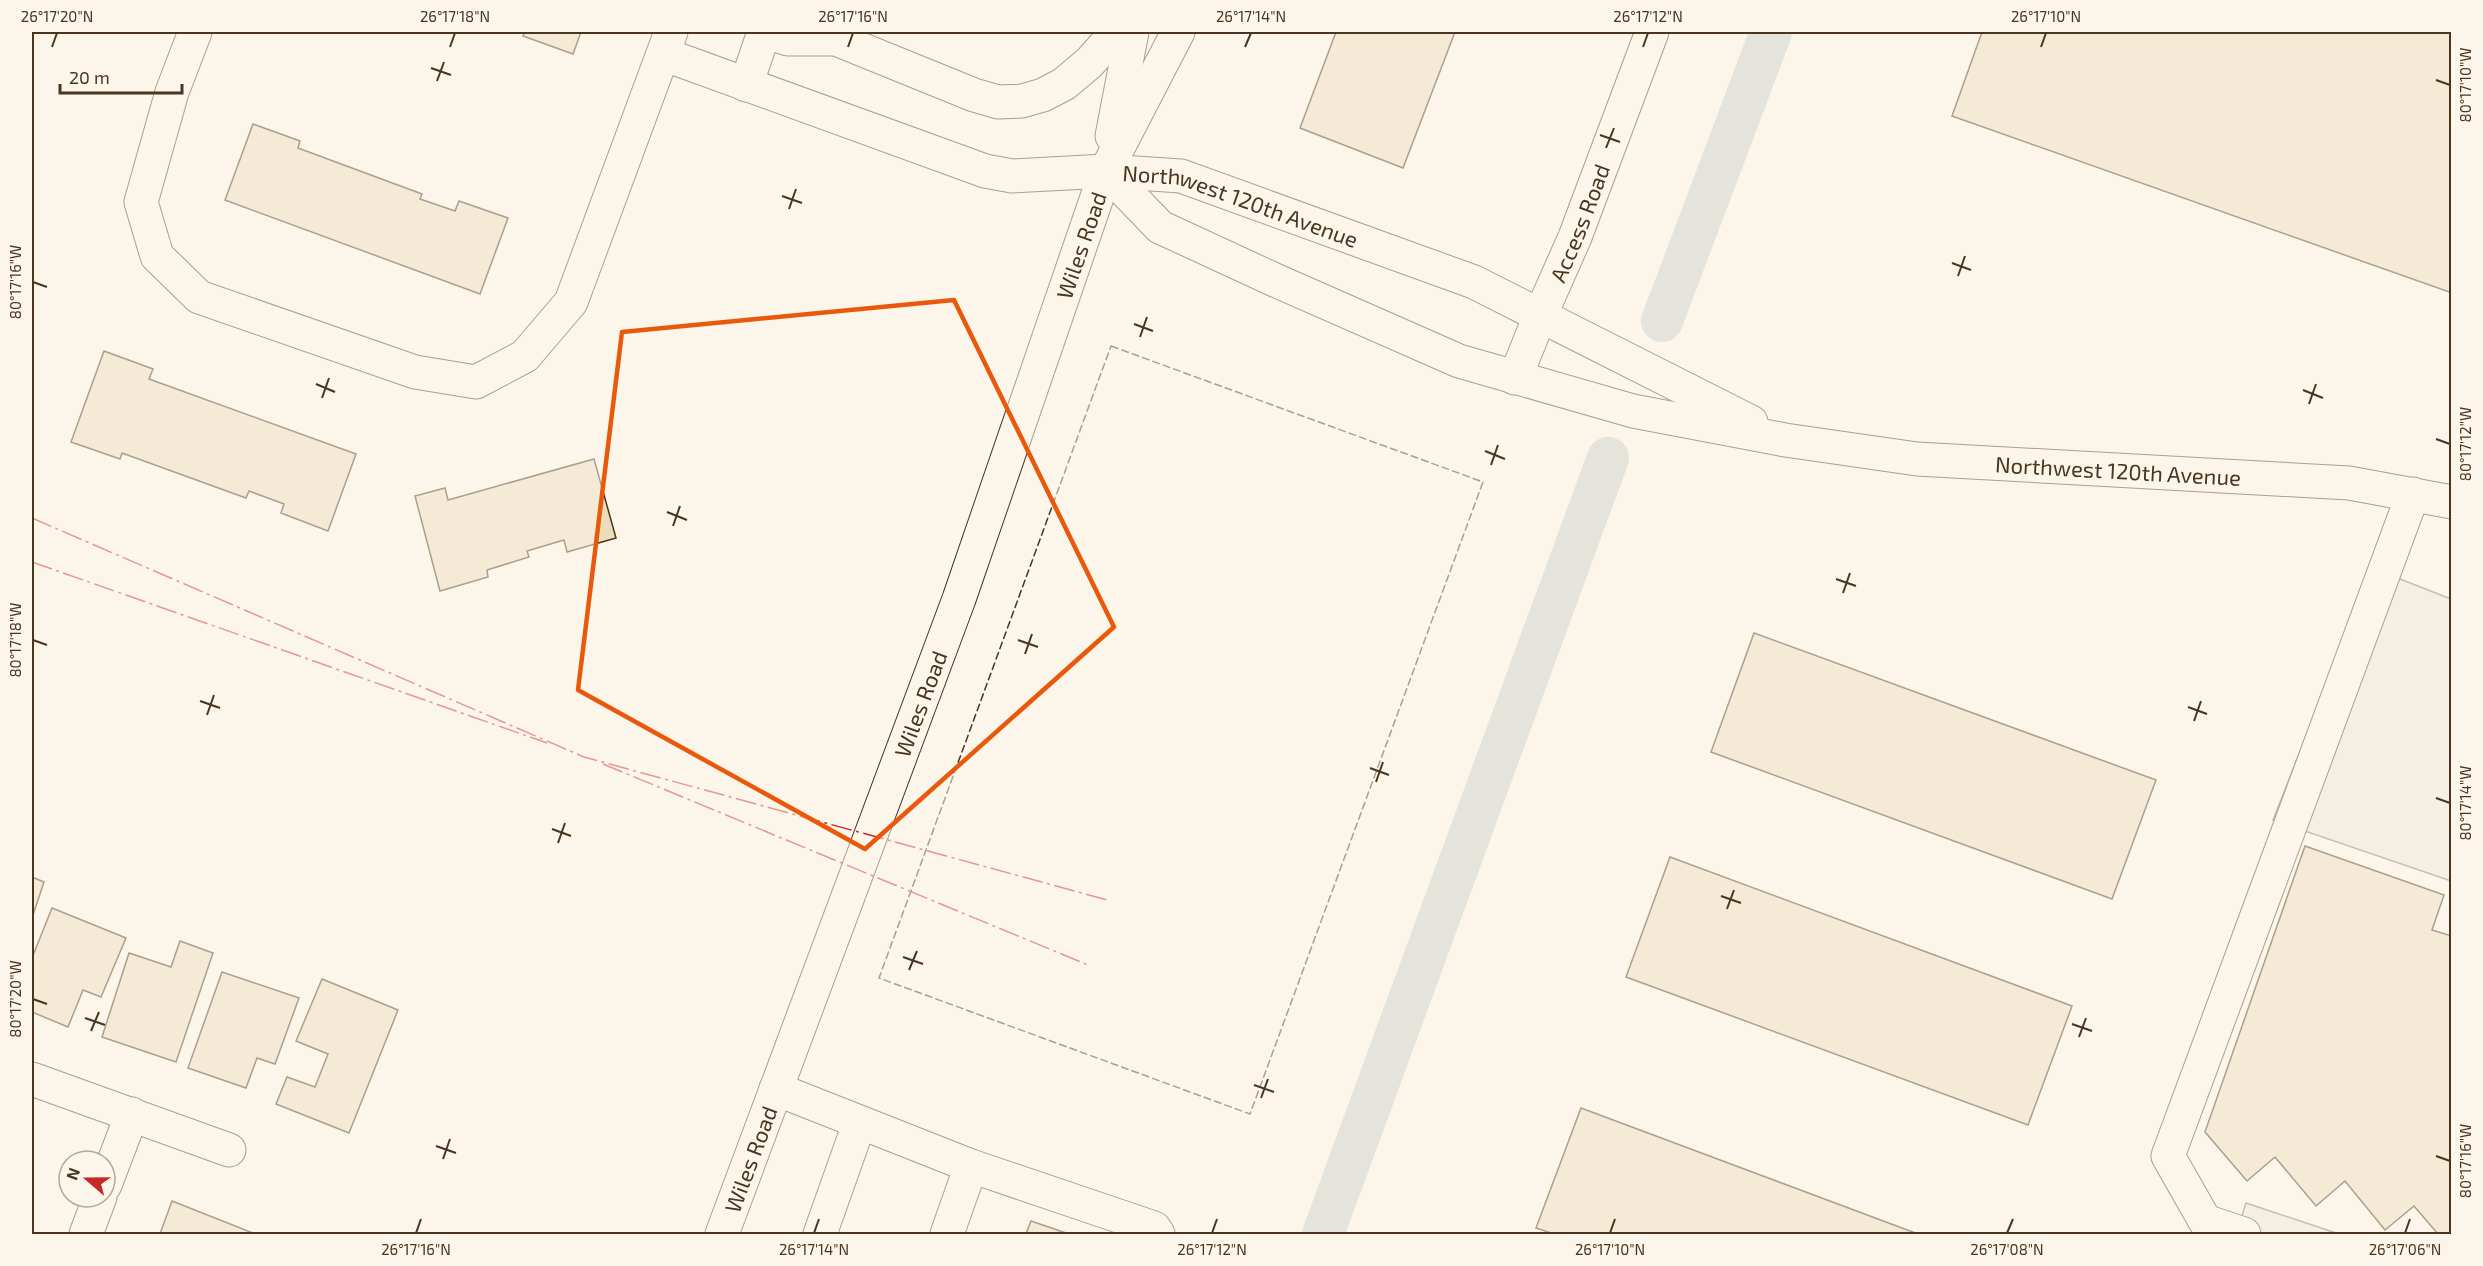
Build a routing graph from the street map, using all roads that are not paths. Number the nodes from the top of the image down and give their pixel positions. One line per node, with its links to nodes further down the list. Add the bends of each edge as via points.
1 (195, 32): 8 (street, via 172,92 141,202 157,256 199,297 415,372 476,382 525,356 571,302)
2 (765, 32): 7 (street, via 788,39); 9 (street)
3 (1117, 32): 7 (street, via 1064,84 1022,102 998,102 974,95)
4 (1132, 32): 10 (street, Wiles Road)
5 (1178, 32): 10 (street, Wiles Road)
6 (1652, 32): 11 (street, Access Road, via 1575,237)
7 (832, 35)
8 (667, 43): 9 (street)
9 (746, 85): 10 (street, via 986,171 1012,176)
10 (1106, 171): 11 (street, Northwest 120th Avenue, via 1181,176 1474,282); 12 (street, Northwest 120th Avenue, via 1160,227 1434,351); 17 (street, Wiles Road, via 959,599)
11 (1540, 316): 12 (street, Access Road); 13 (street, Northwest 120th Avenue)
12 (1515, 378): 13 (street, Northwest 120th Avenue, via 1633,411)
13 (1785, 440): 14 (street, Northwest 120th Avenue, via 1917,459 2349,483)
14 (2413, 494): 15 (street, Northwest 120th Avenue); 29 (street, via 2168,1156 2205,1221)
15 (2451, 502)
16 (32, 1079): 18 (street)
17 (776, 1089): 19 (street); 25 (street, Wiles Road)
18 (132, 1114): 20 (street); 21 (street)
19 (860, 1124): 22 (street); 26 (street)
20 (229, 1150)
21 (117, 1153)
22 (971, 1166): 27 (street); 28 (street, via 1154,1228)
23 (95, 1209): 24 (street)
24 (86, 1234)
25 (722, 1234)
26 (820, 1234)
27 (947, 1234)
28 (1158, 1234)
29 (2244, 1234)

